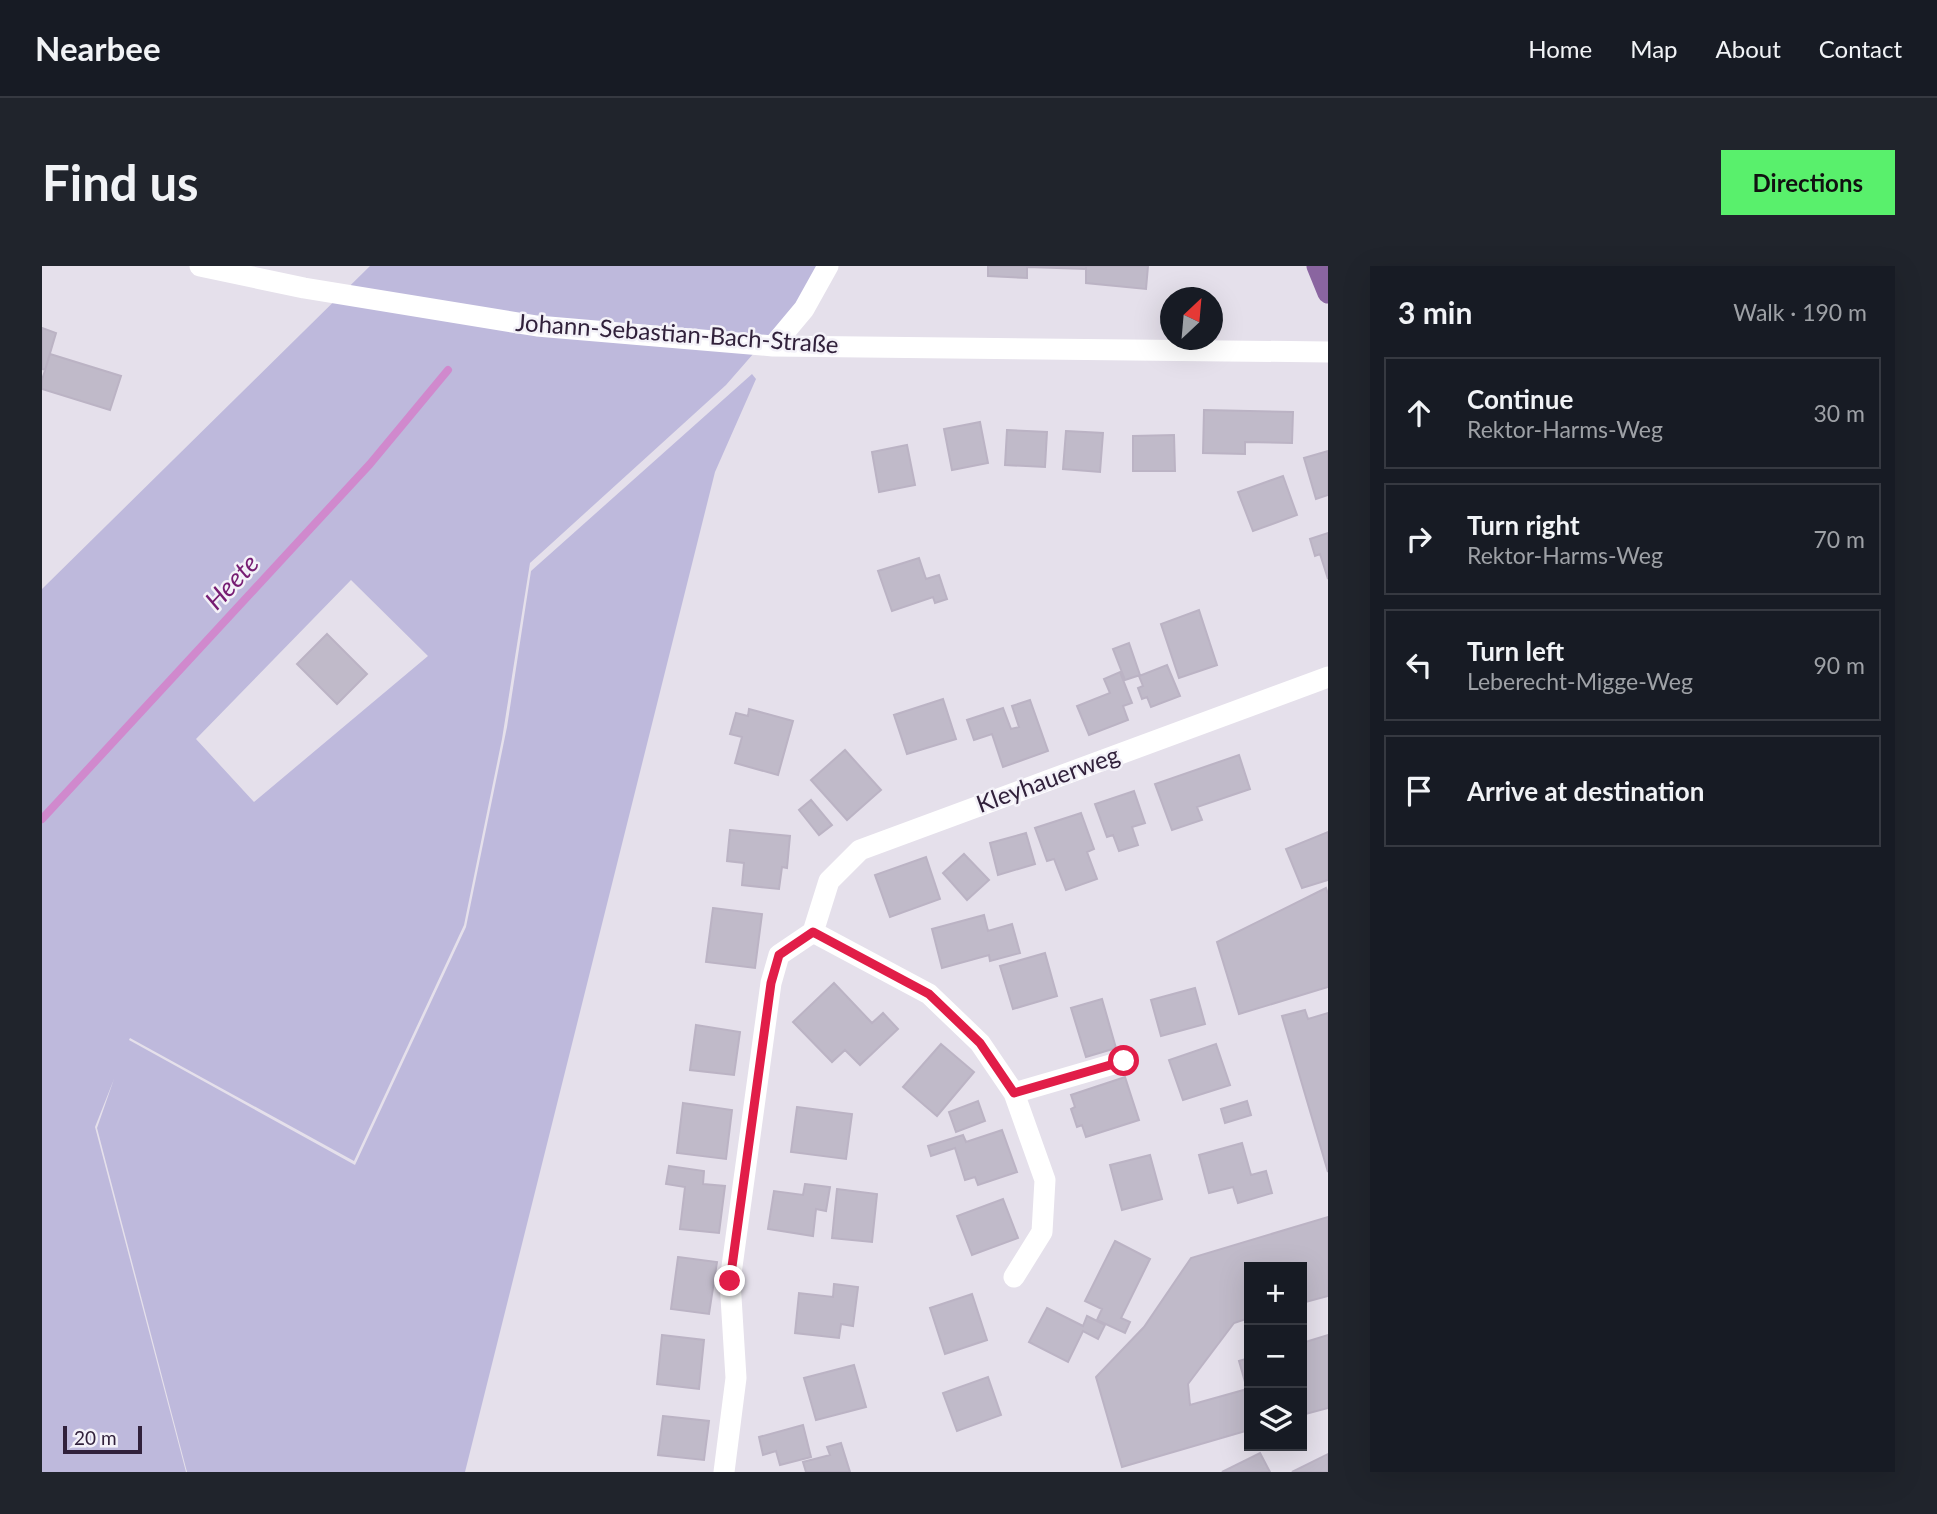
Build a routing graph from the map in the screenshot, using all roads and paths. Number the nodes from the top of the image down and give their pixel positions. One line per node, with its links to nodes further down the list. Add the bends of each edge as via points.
1 (200, 266): 4 (street, Johann-Sebastian-Bach-Straße)
2 (828, 266): 6 (street, via 804,309)
3 (1317, 266): 5 (main road)
4 (222, 268): 6 (street, Johann-Sebastian-Bach-Straße, via 304,288 537,326)
5 (1328, 293)
6 (773, 346): 7 (street, Johann-Sebastian-Bach-Straße)
7 (1328, 352)
8 (1328, 677): 9 (street, Kleyhauerweg, via 860,849 829,881)
9 (813, 932): 11 (street, via 929,994 980,1043); 13 (street, via 779,955 771,983 730,1281 736,1378)
10 (1124, 1061): 11 (street)
11 (1014, 1093): 12 (street, via 1045,1180 1042,1232)
12 (1014, 1277)
13 (723, 1472)

